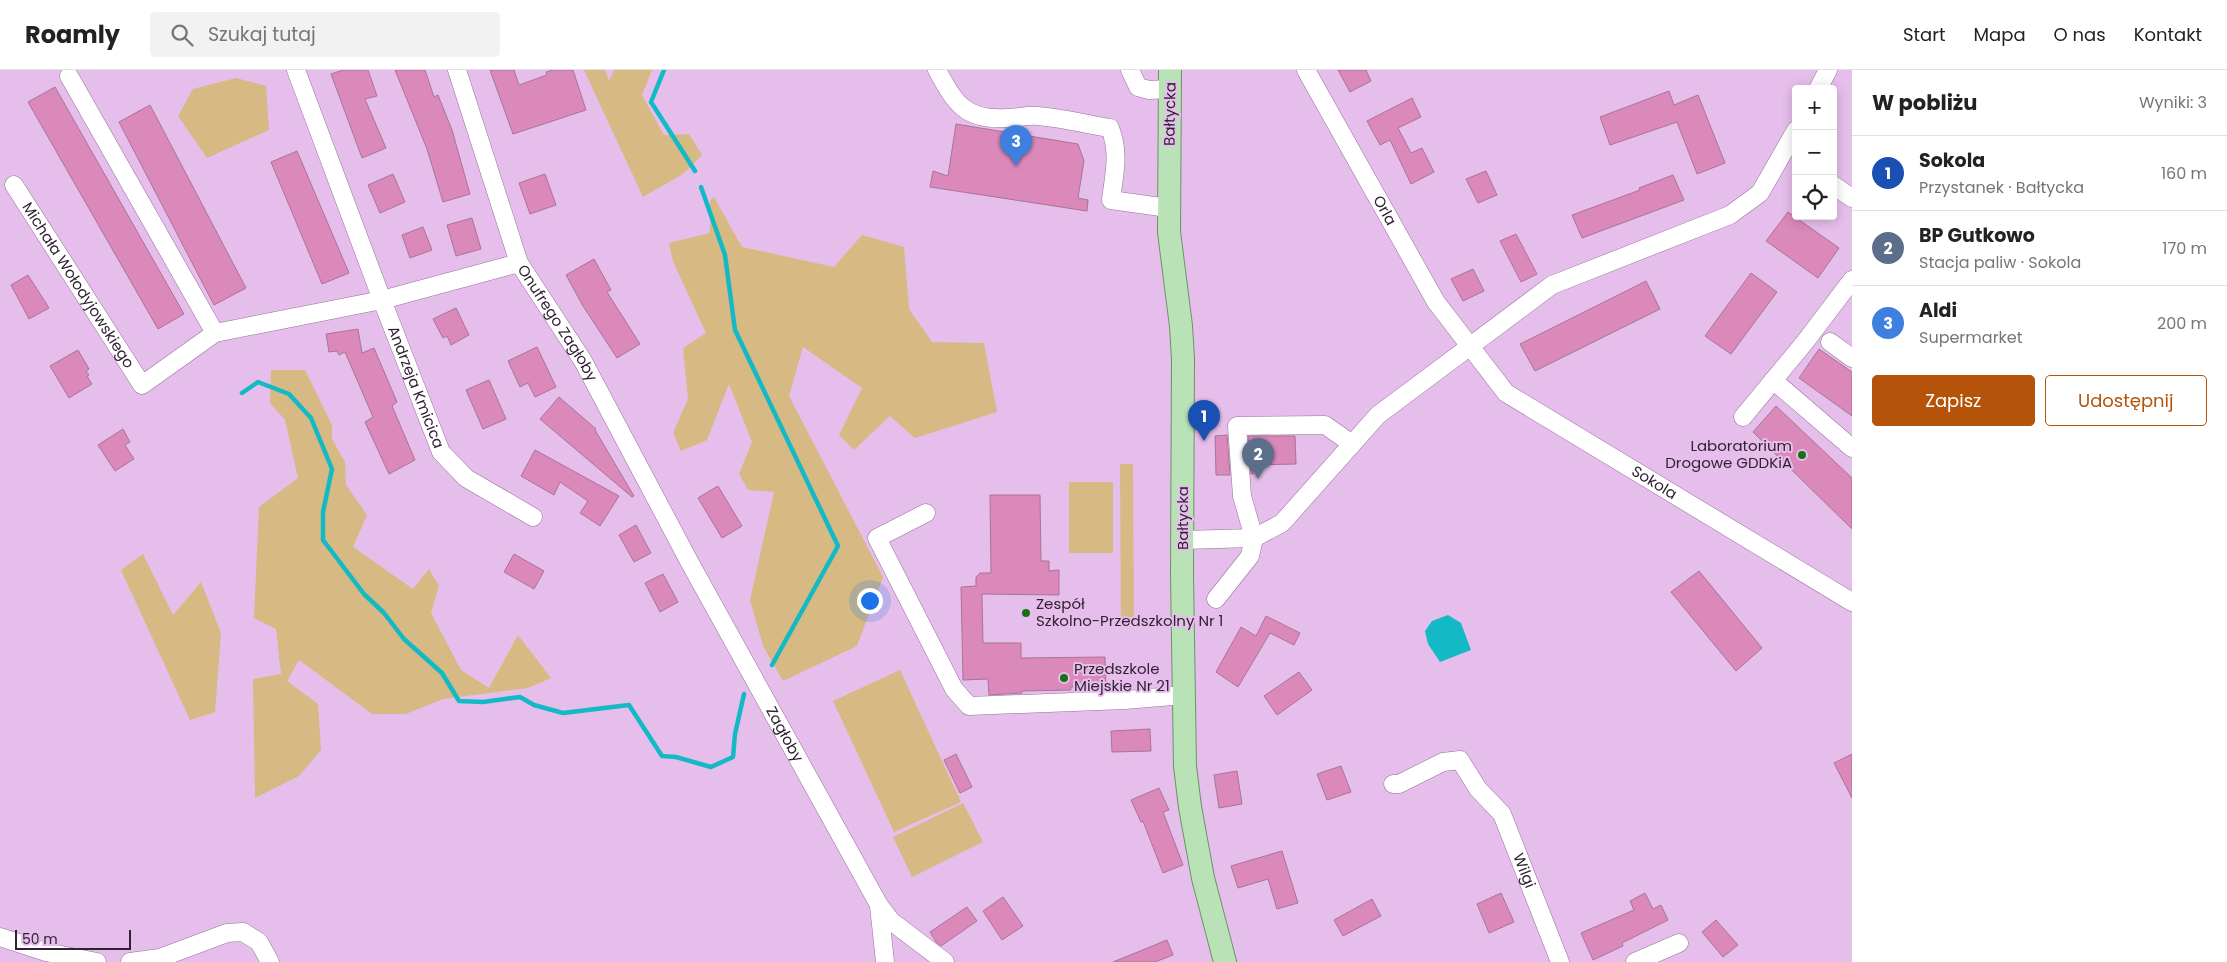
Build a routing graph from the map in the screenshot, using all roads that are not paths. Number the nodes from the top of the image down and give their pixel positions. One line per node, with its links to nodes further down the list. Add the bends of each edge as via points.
1 (296, 70): 17 (street, Andrzeja Kmicica)
2 (457, 70): 15 (street, Onufrego Zagłoby)
3 (937, 70): 14 (street, via 958,105 974,114 1006,118 1040,116 1110,128 1117,157 1111,200)
4 (1130, 70): 8 (street, via 1138,87 1149,90)
5 (1306, 70): 20 (street, Orla, via 1436,302)
6 (1828, 70): 9 (street)
7 (69, 76): 18 (street)
8 (1170, 79): 14 (main road, Bałtycka)
9 (1820, 85)
10 (1790, 154): 20 (street, via 1760,193 1730,216 1552,285)
11 (14, 185): 18 (street, Michała Wołodyjowskiego, via 142,384)
12 (1837, 188): 13 (street)
13 (1852, 198)
14 (1168, 208): 29 (main road, Bałtycka, via 1183,359)
15 (519, 263): 17 (street); 30 (street, Onufrego Zagłoby, via 582,361)
16 (1852, 280): 22 (street)
17 (382, 300): 18 (street); 27 (street, Andrzeja Kmicica, via 442,452 466,478)
18 (216, 333)
19 (1830, 342): 21 (street)
20 (1471, 346): 24 (street, via 1378,415); 32 (street, Sokola, via 1506,393 1525,406)
21 (1852, 358)
22 (1774, 380): 23 (street); 25 (street)
23 (1743, 417)
24 (1352, 444): 28 (street, via 1282,523); 28 (street, via 1325,425 1237,426 1242,496)
25 (1852, 448)
26 (926, 513): 33 (street, via 877,538 954,689 969,706 1125,700)
27 (533, 516)
28 (1254, 538): 29 (street); 31 (street, via 1250,556)
29 (1183, 540): 33 (main road, Bałtycka)
30 (690, 563): 35 (street, Zagłoby)
31 (1216, 599)
32 (1852, 602)
33 (1184, 694): 43 (main road, Bałtycka, via 1185,766 1190,807 1203,878)
34 (1393, 784): 44 (street, Wilgi, via 1443,762 1460,760 1478,788 1502,814)
35 (879, 905): 41 (street, Zagłoby); 42 (street, Zagłoby, via 891,921)
36 (0, 937): 38 (street, via 46,952)
37 (1679, 943): 45 (street)
38 (97, 962)
39 (130, 962): 40 (street, via 160,958 227,933 243,932 259,942)
40 (270, 962)
41 (885, 962)
42 (945, 962)
43 (1225, 962)
44 (1560, 962)
45 (1634, 962)

